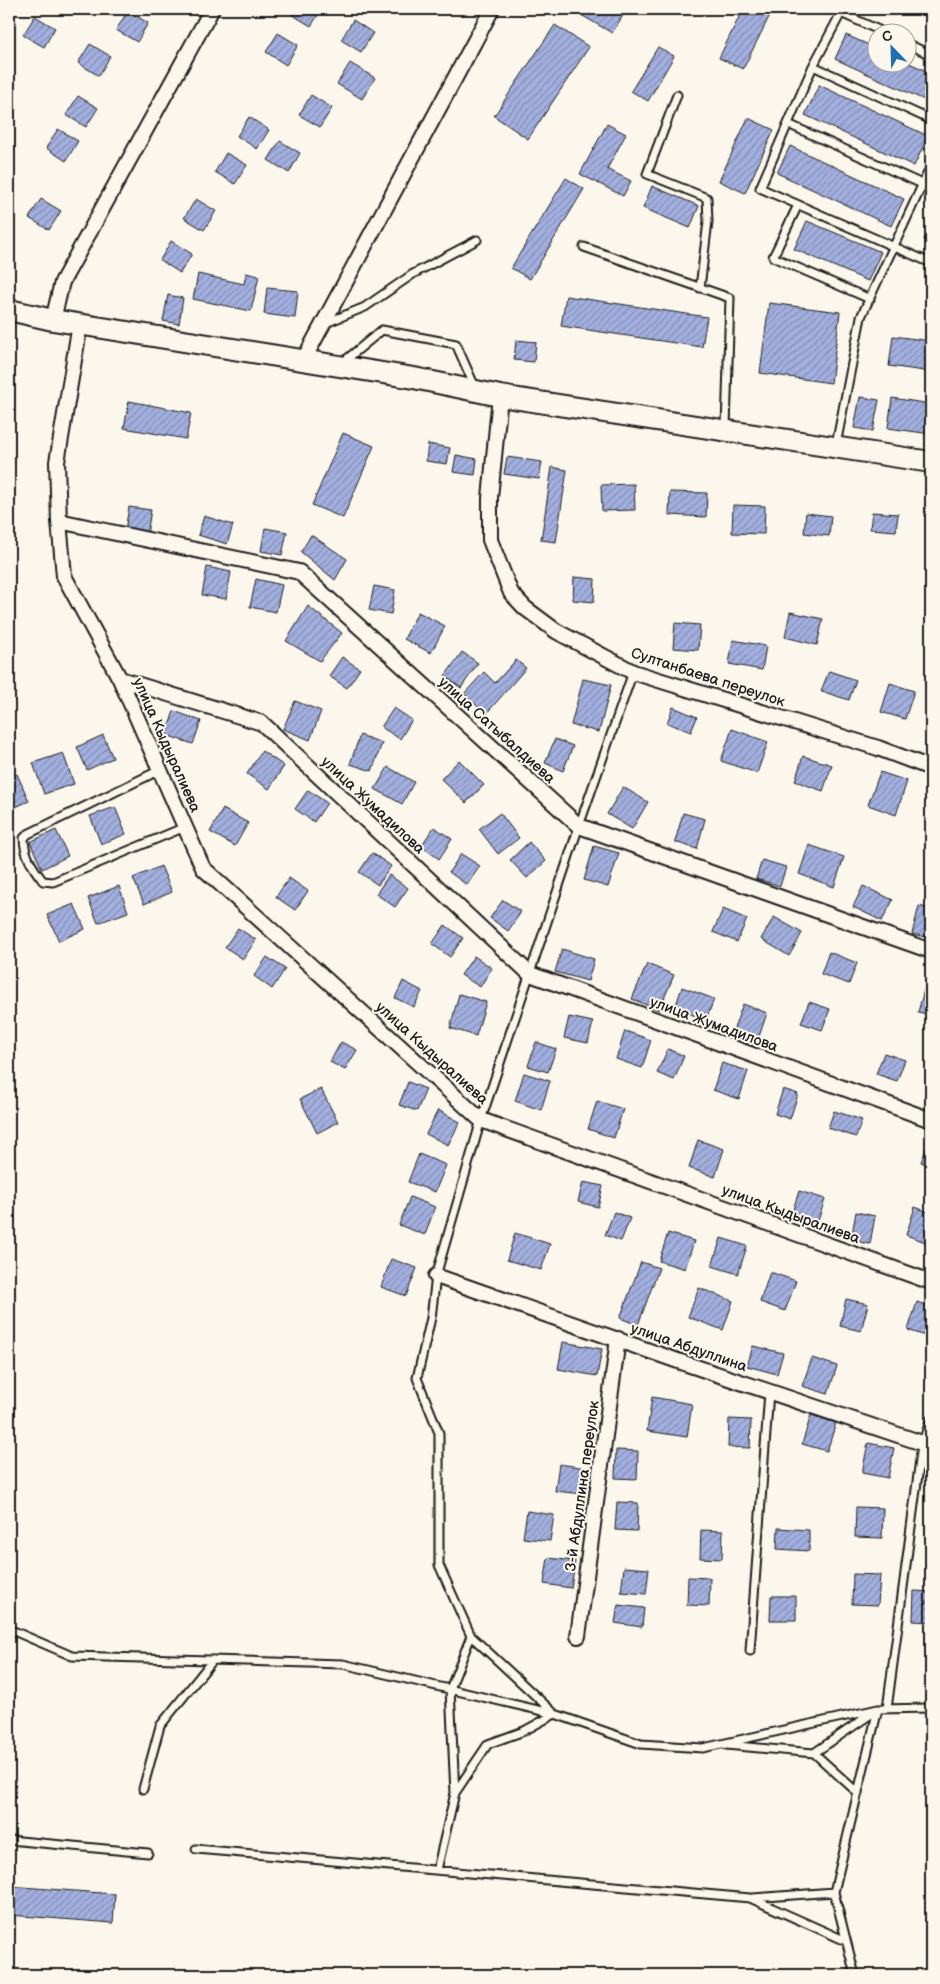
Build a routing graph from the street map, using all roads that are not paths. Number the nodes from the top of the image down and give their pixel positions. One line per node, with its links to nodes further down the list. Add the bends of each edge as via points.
1 (212, 9): 21 (street, via 62,282)
2 (492, 9): 23 (street)
3 (868, 25): 6 (lane, via 841,13)
4 (918, 49): 5 (lane)
5 (931, 55)
6 (813, 66): 8 (lane); 9 (lane)
7 (676, 95): 18 (lane, via 648,174 707,198 708,221)
8 (931, 120)
9 (788, 124): 11 (lane); 13 (lane, via 760,188)
10 (931, 166): 11 (lane)
11 (923, 184): 12 (lane); 16 (lane)
12 (931, 188)
13 (798, 205): 16 (lane); 19 (lane, via 773,257)
14 (477, 240): 23 (lane, via 413,274 365,307)
15 (584, 247): 18 (lane)
16 (894, 247): 17 (lane); 19 (lane)
17 (931, 263)
18 (700, 288): 28 (lane, via 730,298)
19 (870, 299): 29 (lane, via 861,318)
20 (9, 310): 21 (main road)
21 (53, 320): 22 (main road)
22 (80, 324): 24 (main road); 31 (street, via 57,462)
23 (323, 324): 24 (street)
24 (304, 361): 25 (main road)
25 (337, 367): 26 (main road, via 414,378); 26 (lane, via 382,330 456,344)
26 (477, 392): 27 (main road)
27 (500, 396): 28 (main road); 32 (street, Султанбаева переулок, via 490,498 490,540 511,593 556,631)
28 (726, 431): 29 (main road)
29 (836, 448): 30 (main road)
30 (931, 462)
31 (58, 521): 33 (street, via 64,576); 36 (street, улица Сатыбалдиева, via 299,572)
32 (633, 672): 34 (street, Султанбаева переулок, via 878,748); 36 (lane)
33 (120, 679): 35 (street, улица Кыдыралиева); 39 (street, улица Жумадилова, via 262,722)
34 (931, 768)
35 (160, 770): 37 (street, улица Кыдыралиева); 37 (lane, via 28,834 24,838 24,849 43,881 53,882)
36 (579, 826): 38 (street, улица Сатыбалдиева); 39 (lane)
37 (185, 827): 40 (street, улица Кыдыралиева, via 203,868)
38 (931, 951)
39 (530, 974): 40 (lane); 41 (street, улица Жумадилова)
40 (481, 1120): 42 (lane); 43 (street, улица Кыдыралиева)
41 (931, 1120)
42 (436, 1276): 44 (street, улица Абдуллина); 49 (lane, via 431,1318 417,1378 439,1433 439,1564)
43 (931, 1282)
44 (618, 1340): 45 (street, улица Абдуллина); 50 (street, 3-й Абдуллина переулок)
45 (769, 1392): 47 (street, улица Абдуллина); 51 (lane)
46 (931, 1419): 47 (lane)
47 (927, 1445): 56 (lane)
48 (9, 1629): 52 (lane, via 72,1656)
49 (471, 1636): 53 (lane); 57 (lane)
50 (578, 1636)
51 (750, 1651)
52 (213, 1660): 53 (lane, via 343,1664); 60 (lane, via 160,1726)
53 (450, 1689): 57 (lane); 61 (lane)
54 (931, 1708): 56 (lane)
55 (878, 1709): 56 (lane); 58 (lane); 59 (lane); 62 (lane)
56 (887, 1709)
57 (556, 1714): 58 (lane, via 641,1744 703,1748); 61 (lane, via 524,1731 488,1744)
58 (719, 1744): 59 (lane)
59 (814, 1753): 62 (lane)
60 (143, 1789)
61 (455, 1792): 66 (lane)
62 (858, 1793): 67 (lane)
63 (9, 1840): 65 (lane)
64 (196, 1849): 66 (lane)
65 (148, 1853)
66 (436, 1870): 68 (lane)
67 (834, 1892): 68 (lane); 69 (lane)
68 (750, 1898): 69 (lane)
69 (846, 1941): 70 (lane)
70 (855, 1975)

